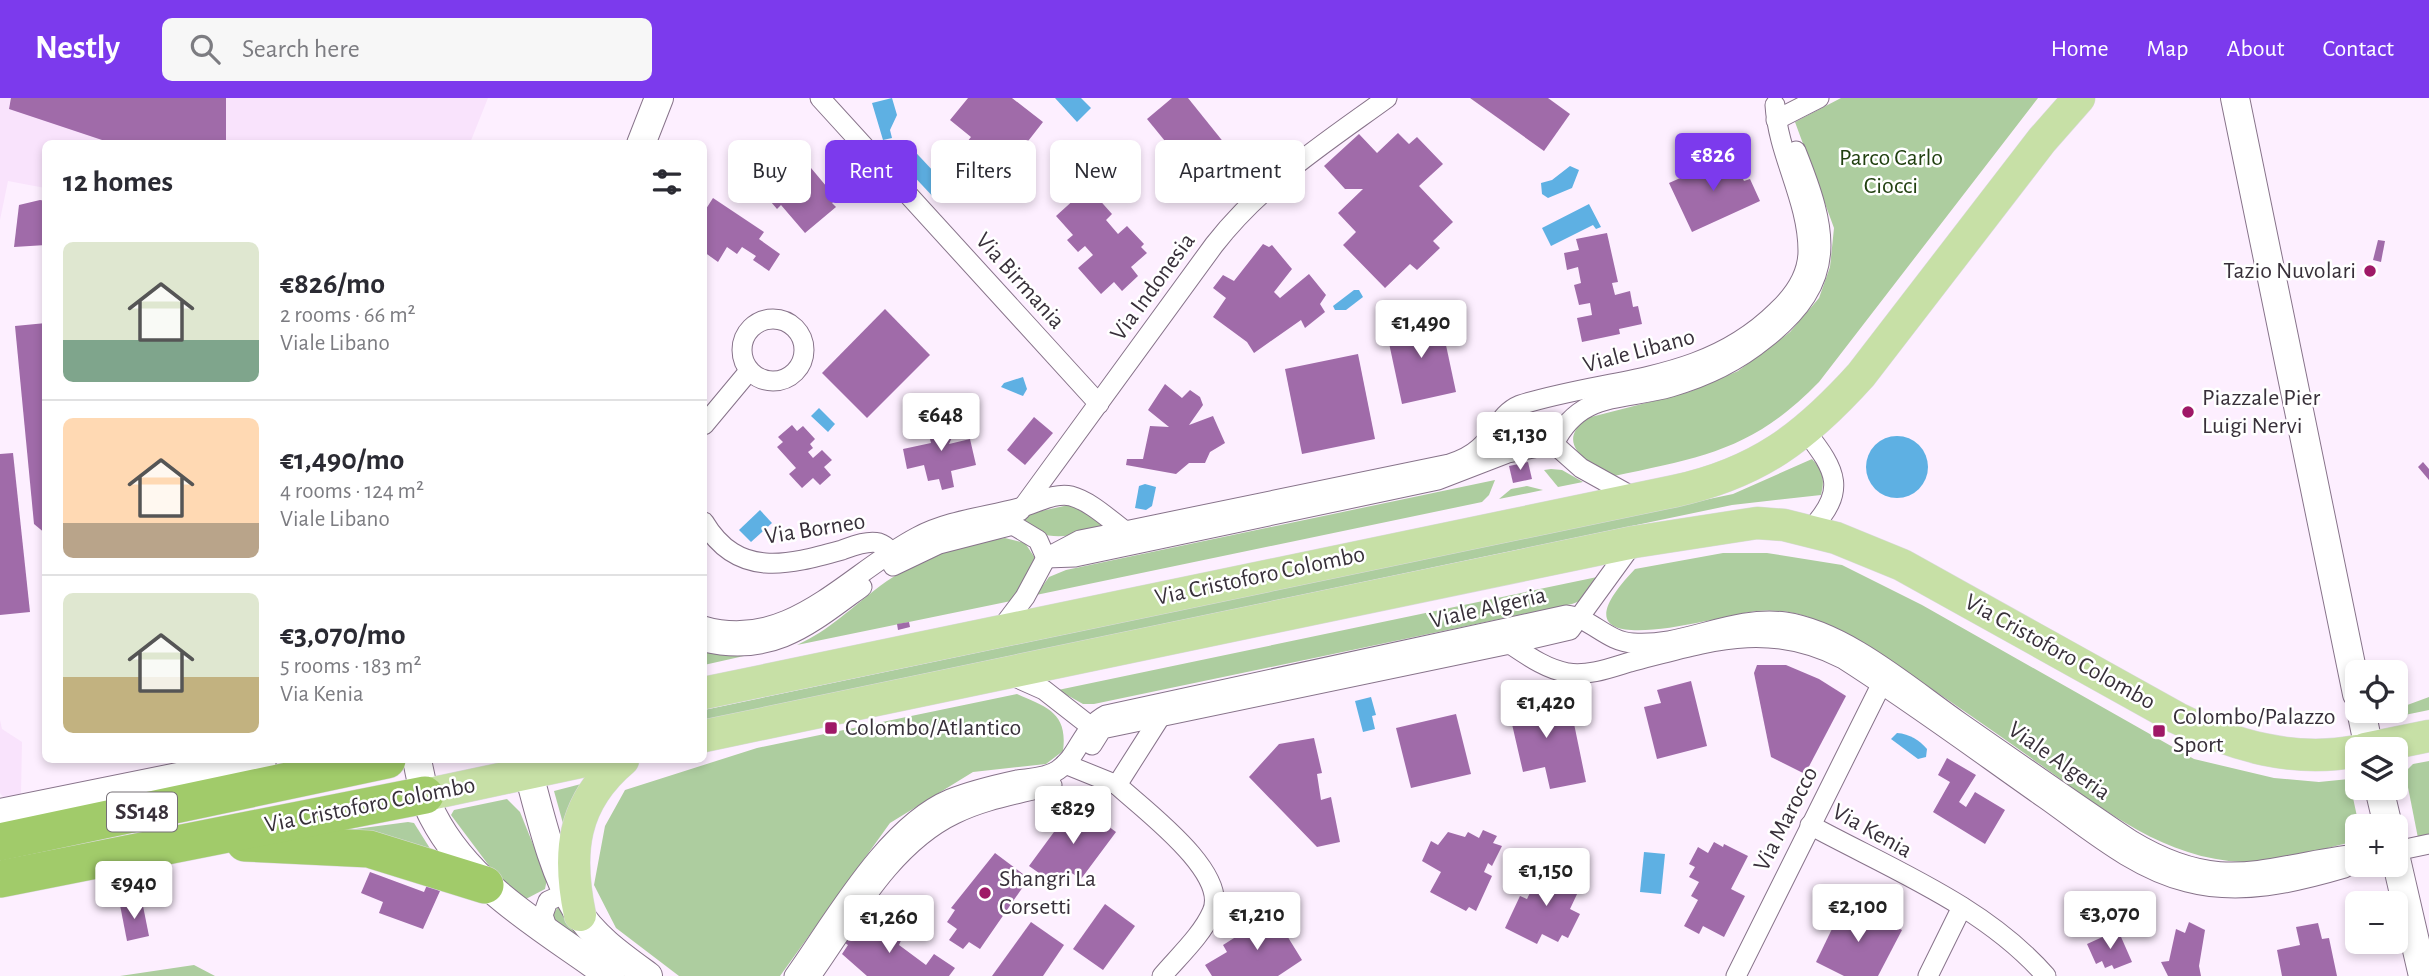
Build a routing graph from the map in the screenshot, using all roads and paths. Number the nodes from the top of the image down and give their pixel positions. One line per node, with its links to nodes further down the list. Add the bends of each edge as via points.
1 (659, 98): 8 (street)
2 (820, 98): 12 (street, Via Birmania)
3 (1387, 98): 12 (street, Via Indonesia, via 1278,178 1242,211)
4 (1819, 98): 7 (street)
5 (2079, 98): 15 (main road, Via Cristoforo Colombo, via 1861,376)
6 (2235, 98): 33 (street)
7 (1778, 107): 9 (street, Viale Libano, via 1817,206 1821,229 1818,271 1797,311)
8 (642, 140)
9 (1737, 352): 11 (street, Viale Libano); 13 (street, Viale Libano, via 1682,384 1596,402)
10 (749, 371): 14 (street)
11 (1556, 397): 13 (street, Viale Libano); 17 (street, Viale Libano, via 1514,408 1486,444 1468,458)
12 (1099, 404): 19 (street, Via Indonesia)
13 (1573, 415): 16 (street)
14 (707, 421)
15 (1806, 432): 18 (main road, Via Cristoforo Colombo, via 1726,477); 21 (street, via 1828,462 1835,486 1827,510)
16 (1554, 444): 17 (street, Viale Libano, via 1508,453 1448,478); 18 (street, via 1601,481)
17 (1394, 482): 22 (street, Viale Libano)
18 (1636, 498): 28 (main road, Via Cristoforo Colombo)
19 (1017, 516): 22 (street, via 1054,497 1072,496); 24 (street); 25 (street, via 1038,540)
20 (707, 526): 24 (street, Via Borneo, via 727,550 761,564 797,562 873,542)
21 (1810, 530): 23 (main road, Via Cristoforo Colombo, via 1745,523); 42 (main road, Via Cristoforo Colombo, via 1902,565 2178,718 2227,740 2296,754)
22 (1126, 539): 25 (street, Viale Libano, via 1075,557)
23 (1634, 542): 26 (street); 34 (main road, Via Cristoforo Colombo)
24 (895, 557): 27 (street, via 782,624 748,631); 29 (street, via 799,632 754,645)
25 (1046, 558): 28 (street)
26 (1580, 619): 30 (street, via 1561,634); 31 (street, Viale Algeria, via 1562,616); 32 (street, Viale Algeria)
27 (707, 626)
28 (1000, 631): 36 (main road, Via Cristoforo Colombo)
29 (707, 642)
30 (1510, 644): 31 (street, Viale Algeria); 32 (street, Viale Algeria, via 1547,666 1570,673 1592,673)
31 (1454, 648): 37 (street, Viale Algeria)
32 (1631, 652): 35 (street, Viale Algeria, via 1741,630 1807,643)
33 (2350, 660)
34 (1005, 673): 38 (street, via 1052,695); 39 (main road, Via Cristoforo Colombo)
35 (1885, 678): 54 (street, Via Marocco); 59 (street, Viale Algeria, via 2171,861 2246,873); 60 (street, Viale Algeria, via 2101,838 2158,872 2197,884 2252,887)
36 (707, 692)
37 (1158, 711): 38 (street, Viale Algeria); 51 (street)
38 (1096, 728): 48 (street)
39 (707, 735)
40 (2429, 736): 41 (main road)
41 (2408, 740)
42 (2345, 752)
43 (356, 763): 49 (highway, Via Cristoforo Colombo)
44 (418, 763): 52 (street)
45 (558, 763): 47 (main road, Via Cristoforo Colombo)
46 (620, 763): 66 (main road, via 596,789 577,829)
47 (527, 766): 52 (main road, Via Cristoforo Colombo); 66 (street)
48 (1071, 766): 51 (street); 64 (street, via 1058,783 971,807 933,826)
49 (273, 771): 50 (highway); 56 (highway, Via Cristoforo Colombo / SS148)
50 (179, 779): 53 (street)
51 (1117, 785): 73 (street, via 1192,856 1213,887 1212,914)
52 (425, 795): 55 (highway, Via Cristoforo Colombo / SS148); 63 (street, via 449,841)
53 (0, 813)
54 (1810, 825): 67 (street, Via Kenia); 74 (street, Via Marocco)
55 (192, 841): 62 (highway, Via Cristoforo Colombo / SS148); 63 (highway, via 361,848); 65 (highway, Via Cristoforo Colombo, via 148,869)
56 (0, 842)
57 (2429, 844): 58 (street)
58 (2408, 848)
59 (2345, 856)
60 (2345, 867)
61 (2400, 877): 77 (street)
62 (0, 879)
63 (485, 885): 68 (street)
64 (861, 895): 71 (street); 72 (street)
65 (0, 900)
66 (574, 904): 68 (street, via 548,901 543,915); 70 (street, via 616,952)
67 (1962, 907): 75 (street); 76 (street, Via Kenia, via 2007,937)
68 (548, 930): 69 (street)
69 (610, 976)
70 (648, 976)
71 (794, 976)
72 (811, 976)
73 (1162, 976)
74 (1736, 976)
75 (1928, 976)
76 (2046, 976)
77 (2423, 976)

